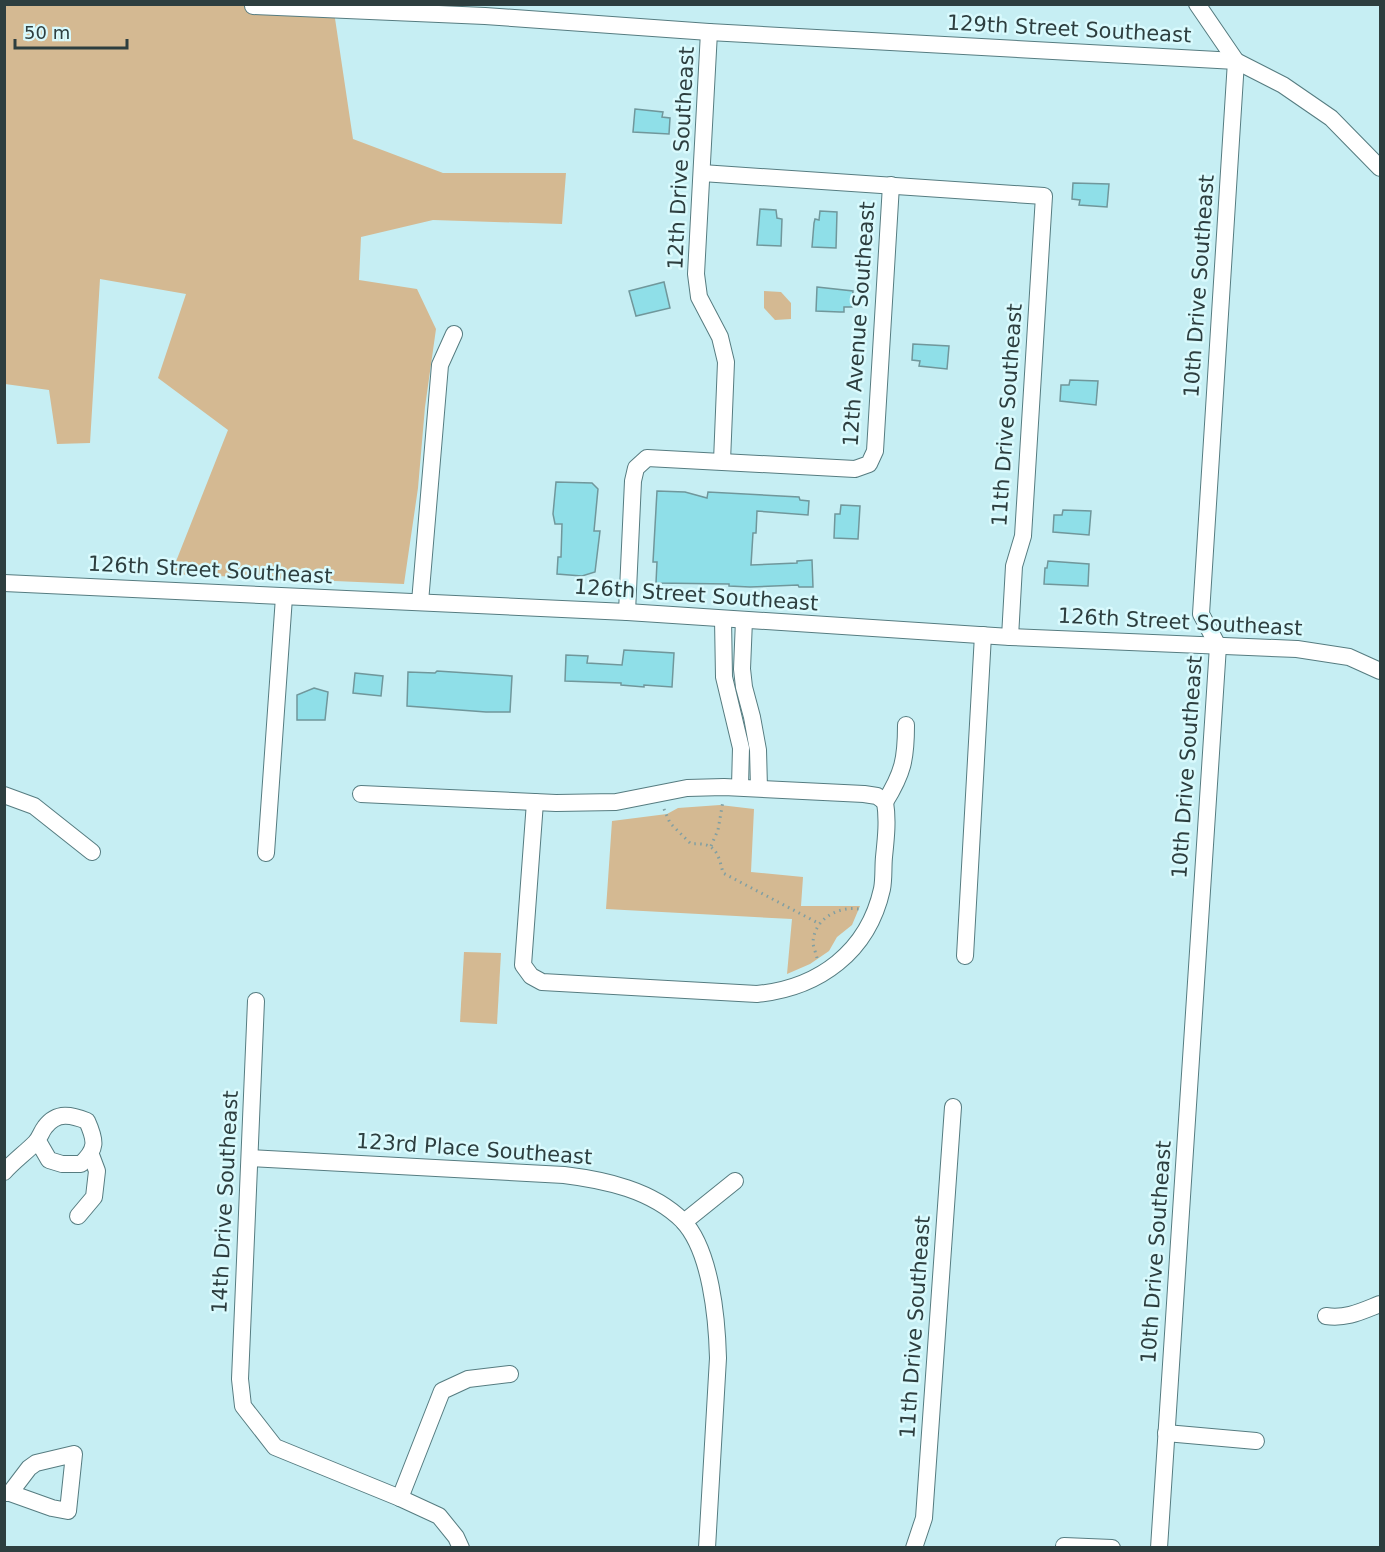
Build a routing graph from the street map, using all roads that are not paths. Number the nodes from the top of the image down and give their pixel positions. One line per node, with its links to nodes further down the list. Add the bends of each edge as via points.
1 (1197, 4): 6 (street)
2 (253, 6): 3 (street, 129th Street Southeast)
3 (302, 6): 4 (street, 129th Street Southeast)
4 (485, 10): 5 (street, 129th Street Southeast)
5 (709, 32): 6 (street, 129th Street Southeast); 8 (street, 12th Drive Southeast)
6 (1236, 61): 7 (street, via 1283,85 1331,118); 20 (street, 10th Drive Southeast, via 1201,614)
7 (1380, 168)
8 (702, 173): 9 (street); 11 (street, 12th Drive Southeast, via 696,274 699,297 720,337 726,362)
9 (891, 185): 11 (street, 12th Avenue Southeast, via 875,451 869,464 855,469); 19 (street, 11th Drive Southeast, via 1044,196 1023,536 1014,566)
10 (454, 334): 14 (street, via 440,365)
11 (722, 461): 15 (street, via 647,458 636,468)
12 (4, 583): 13 (street, 126th Street Southeast)
13 (284, 597): 14 (street, 126th Street Southeast); 30 (street)
14 (420, 602): 15 (street, 126th Street Southeast)
15 (627, 612): 16 (street, 126th Street Southeast)
16 (723, 619): 17 (street, 126th Street Southeast); 23 (street, via 724,677 741,748)
17 (744, 621): 18 (street, 126th Street Southeast); 24 (street, via 742,669 757,742)
18 (983, 635): 19 (street, 126th Street Southeast); 31 (street)
19 (1010, 637): 20 (street, 126th Street Southeast)
20 (1218, 646): 21 (street, 126th Street Southeast, via 1297,649 1349,657); 44 (street, 10th Drive Southeast)
21 (1380, 671)
22 (906, 725): 28 (street, via 906,753 898,780)
23 (732, 787): 24 (street); 27 (street, via 687,788 616,802)
24 (759, 788): 28 (street, via 864,794)
25 (361, 794): 27 (street)
26 (4, 795): 29 (street, via 34,806)
27 (535, 802): 28 (street, via 523,966 531,976 554,983 757,994 804,984 833,968 871,921 882,888)
28 (885, 802)
29 (92, 852)
30 (266, 853)
31 (965, 956)
32 (256, 1001): 36 (street, 14th Drive Southeast)
33 (953, 1107): 50 (street, 11th Drive Southeast, via 924,1518)
34 (38, 1141): 35 (street, via 49,1160 62,1164 81,1164); 35 (street, via 46,1125 70,1114 87,1121 95,1138); 37 (street)
35 (91, 1155): 39 (street, via 97,1171 94,1197)
36 (250, 1158): 40 (street, 123rd Place Southeast, via 599,1179 640,1193); 46 (street, 14th Drive Southeast, via 240,1379 243,1406 275,1447)
37 (4, 1172)
38 (735, 1181): 40 (street)
39 (78, 1216)
40 (684, 1222): 49 (street, via 706,1270 717,1329)
41 (1380, 1304): 42 (street, via 1351,1316)
42 (1326, 1316)
43 (510, 1374): 46 (street, via 468,1379 442,1390)
44 (1166, 1432): 45 (street); 52 (street, 10th Drive Southeast)
45 (1256, 1441)
46 (400, 1497): 48 (street, via 439,1516)
47 (1064, 1546): 51 (street)
48 (461, 1548)
49 (707, 1548)
50 (914, 1548)
51 (1112, 1548)
52 (1159, 1548)

